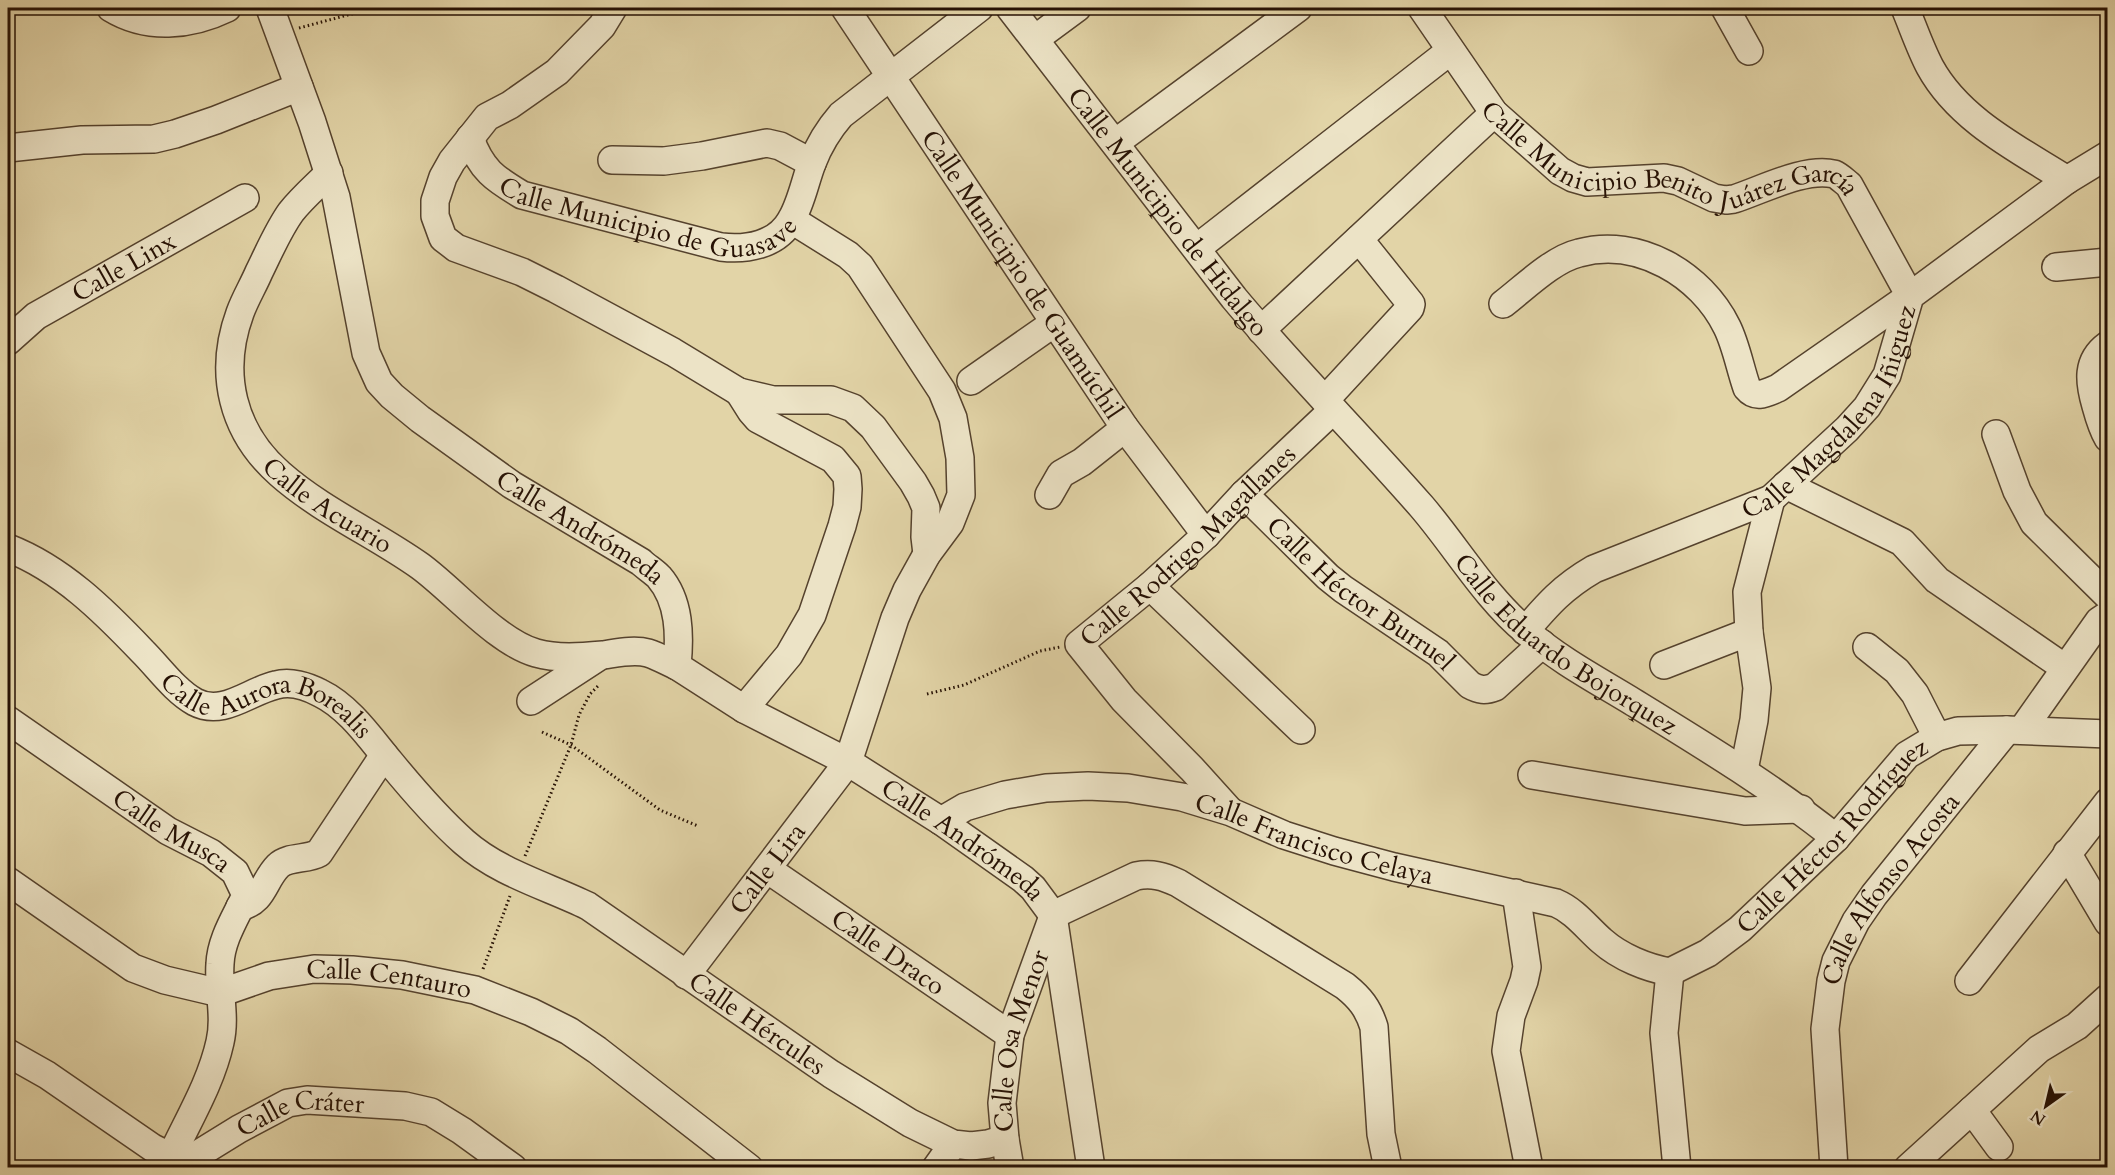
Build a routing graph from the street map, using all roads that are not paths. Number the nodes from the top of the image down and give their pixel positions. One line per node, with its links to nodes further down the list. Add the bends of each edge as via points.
1 (111, 8): 2 (street, via 129,18 170,23)
2 (227, 8)
3 (270, 8): 17 (street, Calle Andrómeda)
4 (613, 8): 19 (street, via 602,26 557,72 487,117)
5 (845, 8): 16 (street, Calle Municipio de Guamúchil)
6 (979, 8): 16 (street)
7 (1010, 8): 13 (street, Calle Municipio de Hidalgo)
8 (1077, 8): 13 (street)
9 (1298, 8): 20 (street)
10 (1422, 8): 14 (street, Calle Municipio Benito Juárez García)
11 (1725, 8): 15 (street)
12 (1905, 8): 26 (street, via 1930,67 1944,88 2007,142)
13 (1035, 39): 20 (street, Calle Municipio de Hidalgo)
14 (1450, 51): 18 (street, Calle Municipio Benito Juárez García); 30 (street)
15 (1749, 51)
16 (892, 75): 24 (street, via 830,128); 35 (street, Calle Municipio de Guamúchil)
17 (299, 87): 21 (street, via 216,120 154,139 82,140); 25 (street, Calle Andrómeda)
18 (1494, 113): 29 (street); 33 (street, Calle Municipio Benito Juárez García, via 1560,171 1587,182 1664,178 1726,200 1817,172 1836,174 1849,185)
19 (470, 138): 28 (street, Calle Municipio de Guasave, via 477,157 488,170 522,195 721,247 749,248 766,242 779,235); 40 (street, via 437,190 435,216 446,242 556,289)
20 (1115, 144): 30 (street, Calle Municipio de Hidalgo)
21 (8, 148)
22 (2108, 155): 26 (street, Calle Magdalena Iñiguez)
23 (612, 160): 24 (street, via 664,161 767,143)
24 (812, 163): 28 (street)
25 (329, 173): 58 (street, Calle Andrómeda, via 366,353 379,382 420,419 512,485 641,562 658,577 669,593 677,618); 59 (street, Calle Acuario, via 288,218 240,313 230,357 232,392 246,434 270,464 309,497 421,567 515,643 534,652)
26 (2067, 180): 33 (street, Calle Magdalena Iñiguez)
27 (244, 198): 37 (street, Calle Linx, via 36,315)
28 (792, 220): 49 (street, Calle Municipio de Guasave, via 860,266 942,391 953,418 961,495 950,523)
29 (1359, 239): 36 (street); 41 (street, Calle Rodrigo Magallanes, via 1412,304)
30 (1197, 248): 36 (street, Calle Municipio de Hidalgo)
31 (2108, 262): 32 (street)
32 (2056, 267)
33 (1910, 296): 34 (street, via 1778,388 1759,395 1747,388 1728,328 1714,305 1694,284 1652,257 1624,249 1578,253 1559,261); 45 (street, Calle Magdalena Iñiguez, via 1895,353 1877,393 1847,429)
34 (1503, 304)
35 (1054, 323): 39 (street); 42 (street, Calle Municipio de Guamúchil)
36 (1261, 330): 41 (street, Calle Municipio de Hidalgo)
37 (8, 341)
38 (2108, 345): 44 (street, via 2095,357 2090,378)
39 (970, 381)
40 (739, 392): 49 (street, via 773,400 831,400 861,415 921,496 926,508); 63 (street, via 758,419 833,459 847,476 848,489 842,526 812,615 789,655)
41 (1329, 405): 46 (street, Calle Rodrigo Magallanes); 55 (street, Calle Eduardo Bojorquez, via 1423,509 1495,600)
42 (1125, 428): 47 (street, via 1061,474); 48 (street, Calle Municipio de Guamúchil)
43 (1996, 434): 52 (street, via 2034,524)
44 (2108, 438)
45 (1778, 492): 54 (street, via 1748,592); 55 (street, Calle Magdalena Iñiguez, via 1594,569 1572,582 1555,596); 60 (street, via 1902,542 1938,580)
46 (1244, 494): 48 (street, Calle Rodrigo Magallanes); 61 (street, Calle Héctor Burruel, via 1328,577 1438,653 1470,685)
47 (1049, 495)
48 (1206, 535): 51 (street, Calle Rodrigo Magallanes)
49 (927, 554): 70 (street, Calle Municipio de Guasave, via 892,627)
50 (11, 557): 69 (street, Calle Aurora Borealis, via 47,567 79,590 194,702 214,708 277,684 305,686 334,701)
51 (1150, 586): 65 (street); 75 (street, Calle Rodrigo Magallanes, via 1079,644 1124,700)
52 (2108, 596)
53 (2108, 615): 60 (street, Calle Alfonso Acosta, via 2098,621)
54 (1749, 632): 57 (street); 71 (street, via 1756,688)
55 (1534, 638): 61 (street, Calle Magdalena Iñiguez, via 1495,687); 71 (street, Calle Eduardo Bojorquez)
56 (1866, 647): 68 (street, via 1897,671 1915,694)
57 (1664, 665)
58 (677, 666): 59 (street, Calle Acuario, via 647,653 623,652); 63 (street, Calle Andrómeda)
59 (603, 667): 62 (street)
60 (2065, 668): 66 (street, Calle Alfonso Acosta)
61 (1481, 690)
62 (531, 701)
63 (744, 709): 70 (street, Calle Andrómeda)
64 (8, 720): 83 (street, Calle Musca, via 168,831 212,853 234,873 246,895)
65 (1301, 730)
66 (2014, 730): 67 (street); 68 (street, Calle Héctor Rodríguez, via 1958,731); 106 (street, Calle Alfonso Acosta, via 1874,895 1836,961 1825,1029)
67 (2108, 734)
68 (1937, 737): 77 (street, Calle Héctor Rodríguez, via 1907,756)
69 (384, 755): 80 (street, Calle Aurora Borealis, via 462,841 493,864); 83 (street, via 319,853 277,867 256,900)
70 (848, 762): 76 (street, Calle Andrómeda); 79 (street, Calle Lira)
71 (1744, 770): 74 (street, Calle Eduardo Bojorquez)
72 (1532, 775): 74 (street, via 1745,811)
73 (2108, 802): 78 (street)
74 (1801, 809): 77 (street, Calle Eduardo Bojorquez)
75 (1231, 812): 76 (street, Calle Francisco Celaya, via 1182,797 1088,786 1005,795 964,807); 82 (street, Calle Francisco Celaya, via 1310,844 1394,867)
76 (941, 821): 84 (street, Calle Andrómeda, via 1023,879)
77 (1836, 838): 86 (street, Calle Héctor Rodríguez, via 1740,929 1708,954)
78 (2067, 853): 85 (street); 88 (street)
79 (767, 869): 87 (street, Calle Lira); 91 (street, Calle Draco)
80 (518, 874): 87 (street, Calle Hércules, via 588,906)
81 (8, 881): 89 (street, via 133,968)
82 (1516, 892): 86 (street, Calle Francisco Celaya, via 1565,906 1614,950 1645,966); 104 (street, via 1527,967 1511,1016 1506,1051)
83 (240, 907): 89 (street, Calle Musca, via 220,961)
84 (1053, 915): 91 (street, Calle Osa Menor); 102 (street); 103 (street, via 1136,876 1163,876 1345,986 1360,998 1374,1027 1381,1134)
85 (2108, 922)
86 (1670, 972): 105 (street, via 1664,1033)
87 (686, 975): 95 (street, Calle Hércules, via 831,1074 910,1123)
88 (1969, 981)
89 (220, 993): 97 (street, Calle Musca, via 221,1041); 99 (street, Calle Centauro, via 269,976 314,969 402,975 475,990 531,1012 597,1050)
90 (2108, 998): 93 (street, via 2078,1026 2039,1049)
91 (1010, 1035): 94 (street, Calle Osa Menor, via 1002,1103)
92 (8, 1053): 97 (street)
93 (1980, 1103): 96 (street); 107 (street)
94 (1005, 1139): 95 (street, Calle Hércules, via 979,1145); 101 (street, Calle Osa Menor)
95 (953, 1144): 100 (street)
96 (1999, 1147)
97 (176, 1163): 98 (street, Calle Cráter, via 288,1103 307,1100 405,1106 431,1112)
98 (513, 1167)
99 (749, 1167)
100 (936, 1167)
101 (1010, 1167)
102 (1090, 1167)
103 (1389, 1167)
104 (1529, 1167)
105 (1677, 1167)
106 (1834, 1167)
107 (1908, 1167)

